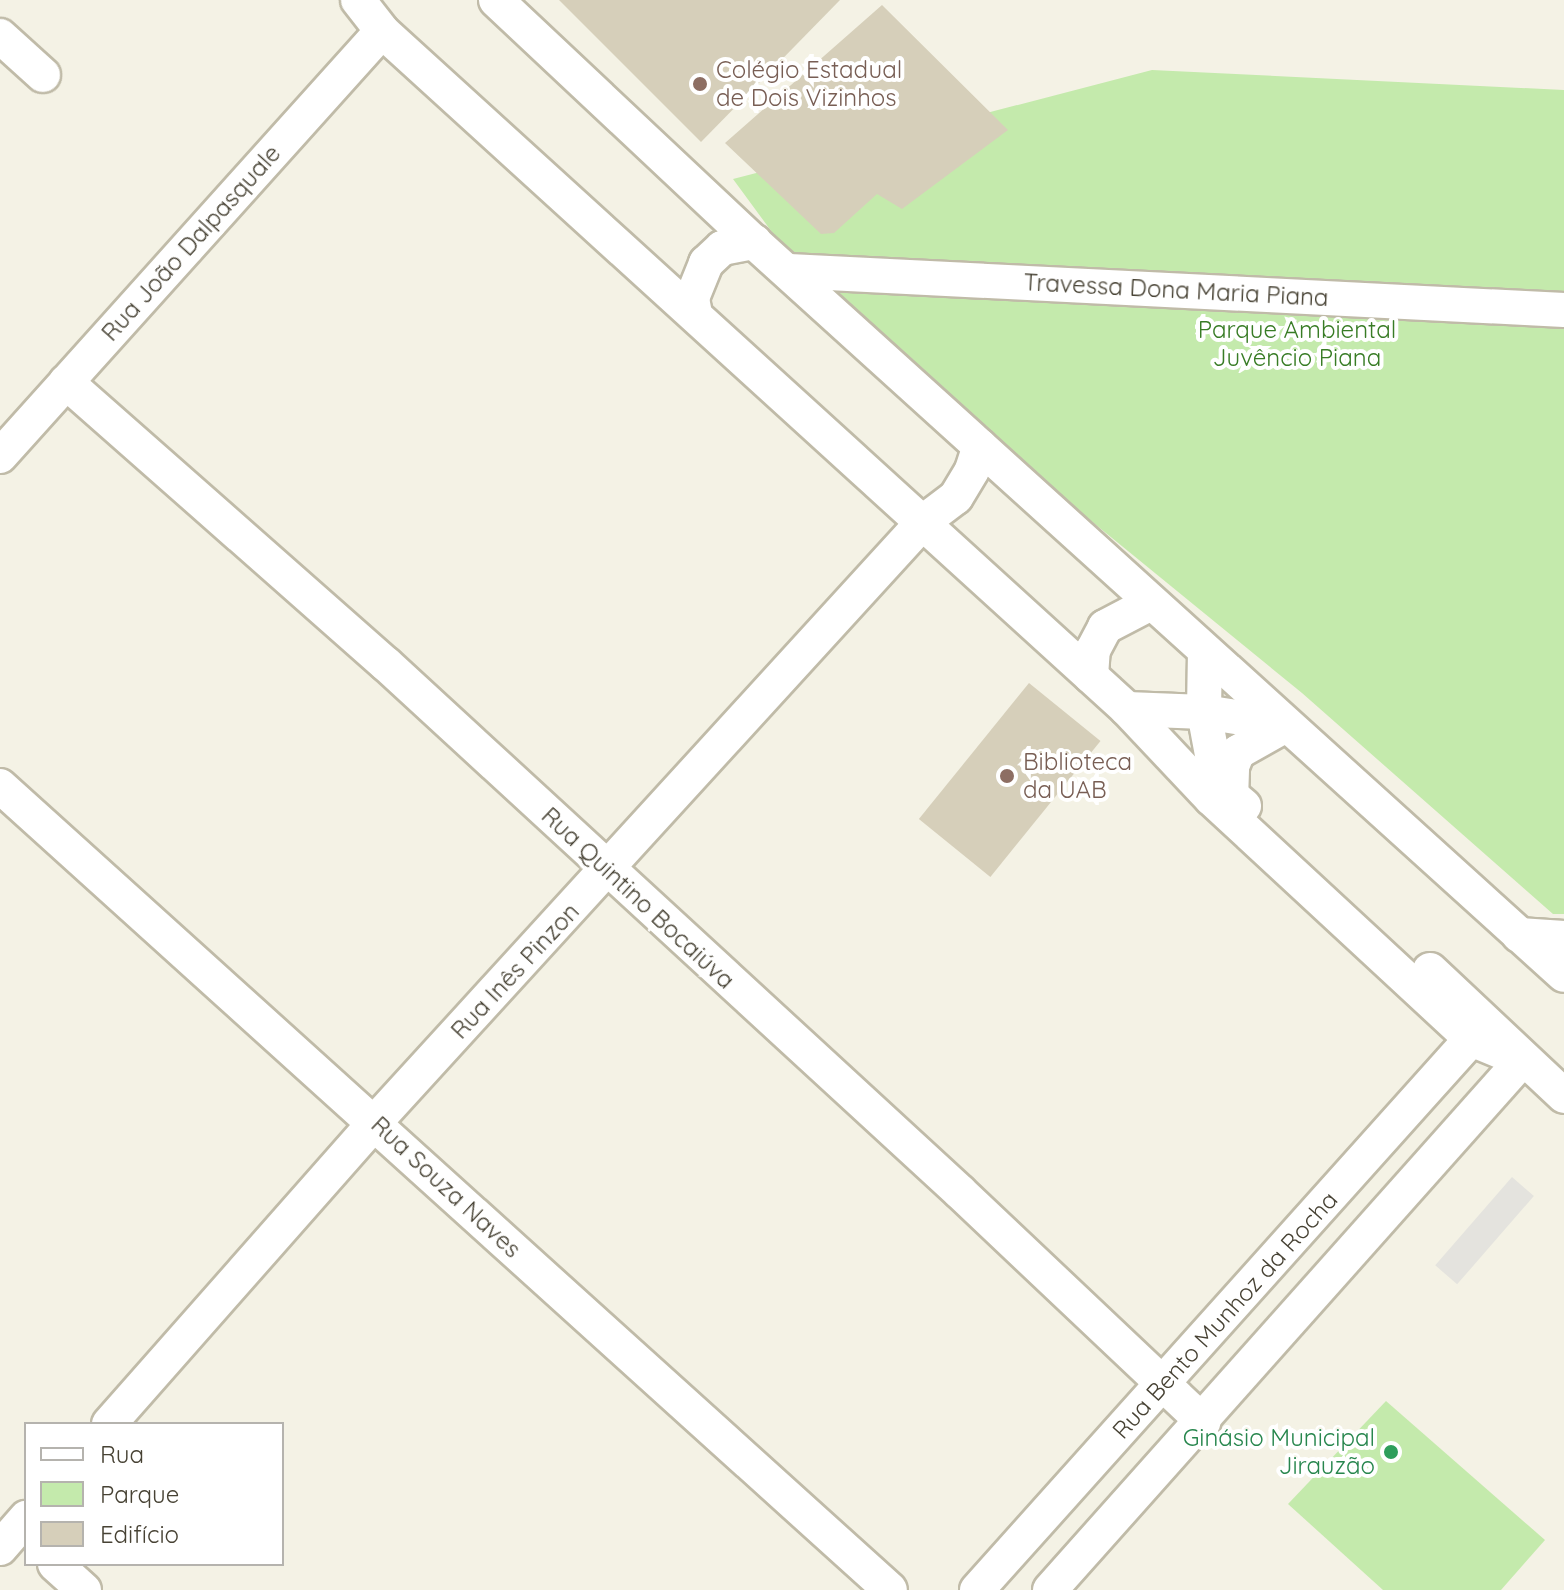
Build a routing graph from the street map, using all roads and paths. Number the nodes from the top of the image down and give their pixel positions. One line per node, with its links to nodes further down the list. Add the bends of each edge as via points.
1 (358, 0): 3 (street)
2 (496, 0): 6 (street)
3 (382, 31): 9 (street); 10 (street, Rua João Dalpasquale)
4 (0, 36): 5 (street)
5 (43, 75)
6 (754, 242): 7 (street); 9 (street, via 722,248 706,263 692,298)
7 (789, 271): 8 (street, Travessa Dona Maria Piana); 11 (street)
8 (1564, 310)
9 (695, 314): 13 (street)
10 (66, 382): 12 (street, Rua João Dalpasquale); 22 (street, Rua Quintino Bocaiúva, via 386,664)
11 (980, 446): 13 (street, Rua Inês Pinzon, via 956,497); 14 (street)
12 (0, 456)
13 (923, 522): 16 (street); 22 (street, Rua Inês Pinzon)
14 (1151, 603): 15 (street); 16 (street, via 1105,627 1093,650)
15 (1205, 652): 18 (street); 19 (street)
16 (1091, 676): 17 (street)
17 (1127, 709): 18 (street); 21 (street)
18 (1204, 712): 19 (street); 21 (street, via 1213,760)
19 (1286, 725): 21 (street, via 1238,752 1232,766); 23 (street)
20 (0, 786): 29 (street, Rua Souza Naves)
21 (1231, 805): 26 (street); 27 (street, via 1491,1024)
22 (608, 871): 29 (street, Rua Inês Pinzon); 30 (street, Rua Quintino Bocaiúva)
23 (1519, 935): 24 (street); 25 (street)
24 (1564, 938)
25 (1564, 975)
26 (1471, 1039): 27 (street); 30 (street, Rua Bento Munhoz da Rocha)
27 (1522, 1060): 28 (street); 32 (street)
28 (1564, 1096)
29 (375, 1122): 31 (street, Rua Inês Pinzon); 35 (street, Rua Souza Naves)
30 (1164, 1385): 32 (street, Rua Quintino Bocaiúva); 36 (street, Rua Bento Munhoz da Rocha)
31 (111, 1422)
32 (1203, 1422): 37 (street)
33 (57, 1566): 34 (street)
34 (84, 1590)
35 (890, 1590)
36 (977, 1590)
37 (1050, 1590)

